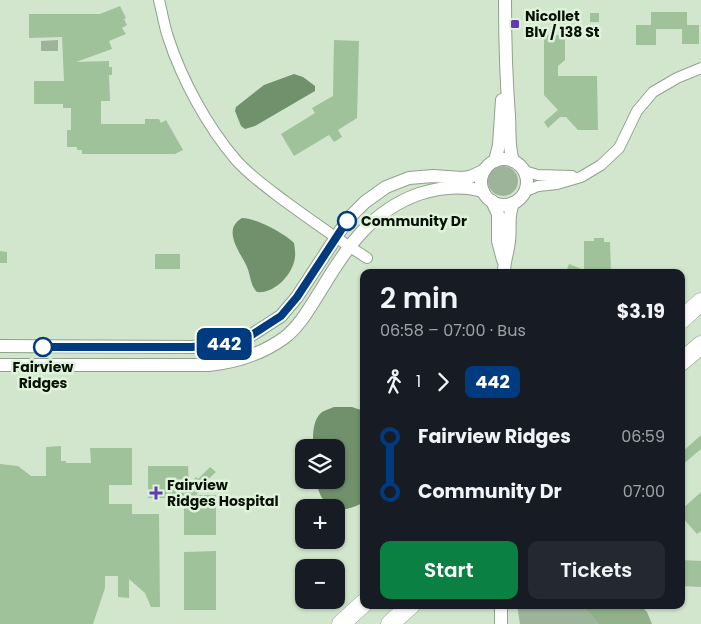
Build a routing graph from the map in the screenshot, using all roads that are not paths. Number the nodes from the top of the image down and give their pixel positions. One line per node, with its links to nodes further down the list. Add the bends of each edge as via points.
1 (159, 0): 13 (street, via 167,36 187,84 236,161)
2 (505, 0): 3 (street)
3 (505, 63): 5 (street, via 509,145); 6 (street, via 499,145)
4 (701, 68): 8 (street, via 653,92 637,111 619,148 601,165)
5 (513, 161): 6 (street); 7 (street)
6 (490, 165): 9 (street, via 482,176); 13 (street, via 462,178 409,178 386,187 348,219)
7 (524, 171): 8 (street, via 538,175); 10 (street, via 527,182)
8 (581, 176): 10 (street)
9 (483, 191): 11 (street); 14 (street, via 448,188 404,200 384,211)
10 (524, 192): 12 (street)
11 (492, 201): 12 (street, via 503,205); 16 (street, via 498,214 498,241)
12 (513, 203): 16 (street, via 509,213 509,242)
13 (336, 238): 14 (street); 20 (street, via 281,316 247,338 192,347)
14 (350, 247): 15 (street); 22 (street, via 305,316 284,338 249,357 209,365)
15 (367, 258)
16 (504, 267)
17 (701, 302): 18 (highway)
18 (685, 316)
19 (701, 345): 21 (highway)
20 (0, 346)
21 (685, 359)
22 (0, 365)
23 (360, 607): 26 (highway)
24 (407, 609): 27 (highway)
25 (501, 609): 28 (street)
26 (341, 624)
27 (390, 624)
28 (501, 624)

